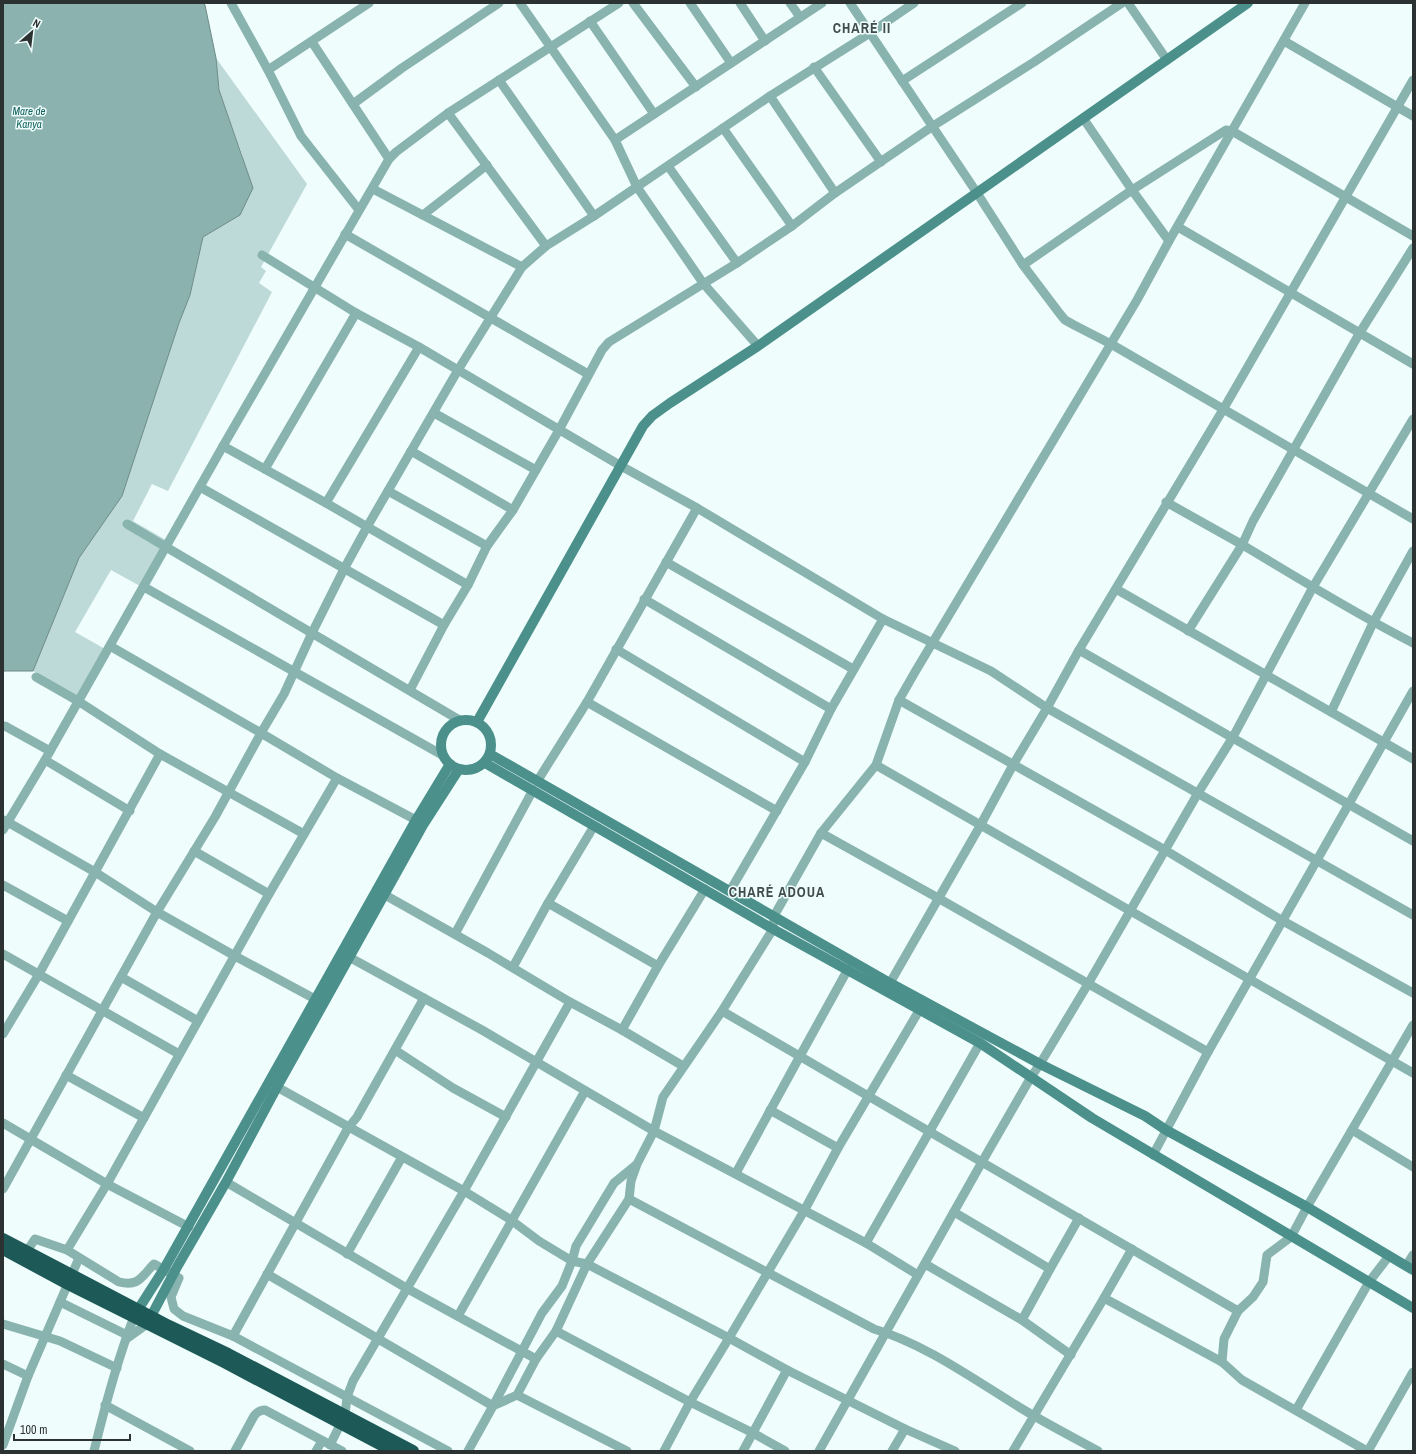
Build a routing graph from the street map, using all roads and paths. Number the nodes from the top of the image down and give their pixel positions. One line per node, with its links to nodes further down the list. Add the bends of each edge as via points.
1 (230, 3): 28 (street)
2 (369, 3): 23 (street)
3 (499, 3): 34 (street)
4 (520, 3): 24 (street)
5 (619, 3): 19 (street)
6 (633, 3): 32 (street)
7 (690, 3): 26 (street)
8 (740, 3): 21 (street)
9 (790, 3): 18 (street)
10 (822, 3): 18 (street)
11 (850, 3): 20 (street)
12 (914, 3): 20 (street)
13 (1022, 3): 31 (street)
14 (1122, 3): 40 (street)
15 (1128, 3): 25 (street)
16 (1248, 3): 25 (street)
17 (1305, 3): 22 (street)
18 (800, 17): 21 (street)
19 (590, 20): 24 (street); 37 (street)
20 (870, 33): 27 (street); 31 (street)
21 (765, 41): 26 (street)
22 (1284, 41): 35 (street); 42 (street)
23 (312, 42): 28 (street); 34 (street)
24 (551, 47): 29 (street); 43 (street)
25 (1167, 60): 39 (street)
26 (731, 63): 32 (street)
27 (814, 67): 33 (street); 45 (street)
28 (268, 70): 54 (street, via 301,136)
29 (499, 80): 36 (street); 56 (street)
30 (1413, 80): 35 (street)
31 (902, 81): 40 (street)
32 (696, 87): 37 (street)
33 (770, 96): 41 (street); 51 (street)
34 (353, 104): 44 (street)
35 (1398, 107): 38 (street); 53 (street)
36 (448, 113): 44 (street); 46 (street)
37 (654, 114): 43 (street)
38 (1413, 116)
39 (1083, 118): 50 (street); 52 (street)
40 (933, 126): 45 (street); 52 (street)
41 (723, 128): 47 (street); 57 (street)
42 (1232, 132): 50 (street, via 1223,130); 53 (street); 58 (street)
43 (615, 140): 48 (street)
44 (389, 159): 49 (street)
45 (881, 162): 51 (street)
46 (487, 165): 55 (street); 62 (street)
47 (668, 166): 48 (street); 65 (street)
48 (636, 187): 56 (street); 68 (street)
49 (373, 189): 54 (street); 55 (street)
50 (1132, 190): 61 (street); 66 (street)
51 (835, 193): 57 (street)
52 (977, 193): 66 (street); 75 (street)
53 (1346, 197): 60 (street); 70 (street)
54 (359, 210): 59 (street)
55 (423, 215): 67 (street)
56 (594, 216): 62 (street)
57 (792, 226): 65 (street)
58 (1178, 227): 61 (street); 70 (street)
59 (345, 234): 69 (street); 72 (street)
60 (1413, 236)
61 (1169, 241): 74 (street)
62 (546, 246): 67 (street)
63 (1413, 248): 73 (street)
64 (262, 255): 69 (street)
65 (737, 263): 68 (street)
66 (1023, 265): 74 (street, via 1065,320)
67 (522, 267): 72 (street)
68 (704, 283): 75 (street); 79 (street, via 608,342)
69 (314, 288): 71 (street); 84 (street)
70 (1291, 292): 73 (street); 80 (street)
71 (356, 313): 76 (street); 88 (street)
72 (490, 318): 78 (street); 79 (street)
73 (1359, 334): 77 (street); 85 (street)
74 (1111, 344): 80 (street); 116 (street)
75 (758, 346): 87 (street, via 652,416 643,426)
76 (418, 347): 78 (street); 94 (street)
77 (1413, 364)
78 (458, 370): 81 (street); 83 (street)
79 (588, 374): 83 (street)
80 (1224, 408): 85 (street); 93 (street)
81 (434, 413): 86 (street); 89 (street)
82 (1413, 419): 92 (street)
83 (559, 430): 87 (street); 89 (street)
84 (223, 446): 88 (street); 90 (street)
85 (1294, 449): 92 (street); 100 (street, via 1252,521)
86 (411, 451): 91 (street); 96 (street)
87 (621, 466): 95 (street); 134 (street)
88 (265, 469): 94 (street)
89 (536, 470): 96 (street)
90 (200, 487): 102 (street); 105 (street)
91 (388, 491): 99 (street); 101 (street)
92 (1369, 493): 97 (street); 108 (street)
93 (1166, 502): 100 (street); 109 (street)
94 (326, 503): 99 (street)
95 (697, 508): 104 (street); 111 (street)
96 (513, 510): 101 (street)
97 (1413, 519)
98 (127, 524): 102 (street)
99 (367, 527): 105 (street); 106 (street)
100 (1242, 545): 108 (street); 114 (street)
101 (487, 546): 106 (street)
102 (166, 547): 107 (street); 115 (street)
103 (1413, 551): 112 (street)
104 (666, 562): 110 (street); 121 (street)
105 (344, 569): 113 (street); 115 (street)
106 (468, 585): 113 (street)
107 (144, 587): 118 (street); 122 (street)
108 (1313, 587): 112 (street); 123 (street)
109 (1116, 589): 114 (street); 120 (street)
110 (644, 599): 119 (street); 131 (street)
111 (884, 618): 116 (street); 121 (street)
112 (1373, 623): 117 (street); 132 (street)
113 (444, 625): 125 (street)
114 (1188, 631): 123 (street)
115 (312, 633): 122 (street); 125 (street)
116 (933, 643): 127 (street); 130 (street, via 991,671)
117 (1413, 643)
118 (110, 646): 128 (street); 136 (street)
119 (616, 649): 129 (street); 144 (street)
120 (1079, 650): 130 (street); 137 (street)
121 (853, 669): 131 (street)
122 (295, 672): 136 (street); 145 (street)
123 (1266, 675): 132 (street); 137 (street)
124 (36, 677): 128 (street)
125 (410, 690): 133 (street)
126 (1413, 691): 138 (street)
127 (899, 700): 146 (street); 147 (street)
128 (78, 701): 139 (street); 140 (street)
129 (587, 702): 149 (street); 155 (street)
130 (1047, 708): 147 (street); 152 (street)
131 (831, 709): 144 (street)
132 (1331, 712): 138 (street)
133 (461, 721): 134 (street); 145 (street, via 445,732 442,742)
134 (477, 722): 141 (street, via 491,738)
135 (5, 726): 139 (street)
136 (262, 733): 148 (street); 151 (street)
137 (1233, 737): 152 (street); 153 (street)
138 (1384, 742): 142 (street); 153 (street)
139 (50, 751): 143 (street)
140 (160, 754): 151 (street); 154 (street)
141 (487, 758): 145 (street, via 473,770); 149 (street); 150 (street)
142 (1413, 759)
143 (45, 760): 154 (street); 157 (street)
144 (805, 762): 155 (street)
145 (451, 763): 156 (street); 171 (street, via 424,825)
146 (876, 765): 159 (street); 160 (street)
147 (1013, 765): 159 (street); 163 (street)
148 (337, 778): 156 (street); 161 (street)
149 (538, 780): 169 (street)
150 (533, 790): 158 (street); 181 (street)
151 (228, 793): 161 (street); 164 (street)
152 (1198, 793): 163 (street); 165 (street)
153 (1350, 804): 162 (street); 165 (street)
154 (130, 811): 166 (street)
155 (777, 811): 169 (street)
156 (416, 820): 195 (street)
157 (5, 824): 166 (street)
158 (594, 826): 168 (street); 173 (street)
159 (980, 826): 172 (street); 175 (street)
160 (821, 833): 172 (street); 177 (street)
161 (304, 834): 170 (street)
162 (1413, 841)
163 (1165, 850): 175 (street); 179 (street)
164 (194, 851): 170 (street); 174 (street)
165 (1317, 862): 176 (street); 179 (street)
166 (95, 872): 174 (street); 178 (street)
167 (3, 886): 178 (street)
168 (705, 889): 180 (street); 185 (street)
169 (730, 891): 177 (street)
170 (269, 894): 183 (street)
171 (384, 895): 181 (street); 184 (street)
172 (938, 898): 191 (street); 192 (street)
173 (548, 904): 185 (street); 186 (street)
174 (157, 912): 183 (street); 189 (street)
175 (1130, 912): 190 (street); 192 (street)
176 (1413, 915)
177 (774, 916): 180 (street); 191 (street)
178 (68, 921): 188 (street)
179 (1283, 921): 190 (street); 193 (street)
180 (773, 929): 187 (street); 199 (street)
181 (454, 934): 186 (street)
182 (3, 954): 188 (street)
183 (235, 956): 195 (street); 200 (street)
184 (349, 957): 194 (street); 216 (street)
185 (658, 966): 202 (street)
186 (513, 967): 196 (street)
187 (848, 970): 197 (street); 208 (street)
188 (39, 974): 198 (street); 203 (street)
189 (121, 978): 198 (street); 200 (street)
190 (1249, 980): 206 (street); 209 (street)
191 (890, 983): 211 (street)
192 (1088, 984): 206 (street); 211 (street)
193 (1413, 993)
194 (424, 998): 205 (street); 210 (street)
195 (315, 999): 247 (street)
196 (570, 1002): 202 (street); 210 (street)
197 (920, 1009): 204 (street); 218 (street)
198 (103, 1010): 207 (street); 214 (street)
199 (722, 1011): 208 (street); 212 (street)
200 (198, 1021): 207 (street)
201 (1413, 1025): 209 (street)
202 (622, 1030): 212 (street)
203 (3, 1034)
204 (980, 1043): 215 (street); 227 (street)
205 (395, 1050): 220 (street, via 453,1088); 223 (street)
206 (1208, 1052): 225 (street)
207 (179, 1054): 221 (street)
208 (800, 1056): 218 (street); 219 (street)
209 (1392, 1061): 213 (street); 226 (street)
210 (537, 1062): 217 (street); 220 (street)
211 (1040, 1064): 215 (street); 225 (street, via 1145,1116)
212 (683, 1066): 224 (street, via 663,1097)
213 (1413, 1073)
214 (66, 1075): 221 (street); 228 (street)
215 (1030, 1078): 230 (street); 232 (street)
216 (277, 1087): 223 (street); 236 (street)
217 (585, 1091): 224 (street); 245 (street)
218 (868, 1096): 227 (street); 229 (street)
219 (770, 1110): 229 (street); 235 (street)
220 (506, 1117): 239 (street)
221 (144, 1118): 237 (street)
222 (3, 1124): 228 (street)
223 (348, 1128): 231 (street); 246 (street)
224 (654, 1130): 233 (street); 235 (street)
225 (1166, 1130): 230 (street); 241 (street)
226 (1352, 1130): 234 (street); 241 (street)
227 (928, 1132): 232 (street); 250 (street)
228 (31, 1140): 237 (street); 238 (street)
229 (838, 1148): 242 (street)
230 (1153, 1155): 248 (street)
231 (402, 1157): 239 (street); 255 (street)
232 (982, 1162): 243 (street); 244 (street)
233 (637, 1164): 240 (street, via 631,1181); 259 (street, via 614,1183 576,1246)
234 (1413, 1167)
235 (736, 1173): 242 (street)
236 (226, 1182): 246 (street); 264 (street)
237 (107, 1184): 247 (street); 253 (street)
238 (3, 1189)
239 (464, 1191): 245 (street); 270 (street)
240 (629, 1199): 260 (street); 265 (street)
241 (1307, 1207): 248 (street); 257 (street)
242 (804, 1211): 250 (street); 265 (street)
243 (954, 1212): 261 (street); 263 (street)
244 (1079, 1218): 252 (street); 263 (street)
245 (511, 1220): 259 (street); 276 (street)
246 (296, 1222): 255 (street); 266 (street)
247 (189, 1227): 264 (street)
248 (1291, 1237): 269 (street); 274 (street, via 1267,1255 1263,1282 1253,1297)
249 (3, 1239): 254 (highway)
250 (866, 1243): 267 (street)
251 (3, 1249): 268 (highway)
252 (1132, 1249): 271 (street); 274 (street)
253 (67, 1250): 254 (street, via 35,1239); 258 (street)
254 (28, 1251): 268 (highway)
255 (347, 1254): 270 (street)
256 (1413, 1255): 262 (street)
257 (1389, 1256): 262 (street); 269 (street)
258 (79, 1258): 264 (street, via 119,1282 128,1284 135,1283 154,1264); 268 (street)
259 (572, 1261): 260 (street); 287 (street, via 562,1286 542,1313)
260 (587, 1264): 280 (street); 286 (street)
261 (925, 1264): 267 (street); 278 (street)
262 (1410, 1268)
263 (1050, 1269): 278 (street)
264 (169, 1272): 275 (street); 277 (street); 283 (street, via 179,1278 171,1297 174,1309 183,1316)
265 (768, 1273): 281 (street, via 874,1329); 286 (street)
266 (267, 1274): 283 (street); 285 (street)
267 (918, 1275): 281 (street)
268 (69, 1279): 272 (street); 275 (highway)
269 (1369, 1282): 273 (street); 302 (street)
270 (408, 1289): 276 (street); 285 (street)
271 (1104, 1298): 288 (street); 290 (street)
272 (60, 1302): 282 (street); 284 (street)
273 (1413, 1308)
274 (1238, 1311): 290 (street, via 1224,1339)
275 (135, 1313): 277 (highway); 284 (street)
276 (458, 1316): 287 (street)
277 (149, 1320): 284 (street); 304 (highway, via 228,1354)
278 (1022, 1320): 288 (street)
279 (3, 1324): 282 (street)
280 (556, 1331): 289 (street); 299 (street)
281 (887, 1332): 298 (street); 303 (street, via 953,1366)
282 (45, 1336): 292 (street); 295 (street)
283 (232, 1336): 297 (street)
284 (126, 1337): 292 (street)
285 (379, 1338): 297 (street, via 353,1381); 301 (street)
286 (730, 1338): 293 (street); 299 (street)
287 (521, 1351): 289 (street); 301 (street)
288 (1071, 1355): 303 (street)
289 (536, 1359): 296 (street)
290 (1222, 1362): 302 (street, via 1242,1380)
291 (3, 1364): 295 (street)
292 (117, 1368): 300 (street)
293 (787, 1370): 298 (street); 306 (street)
294 (1413, 1372): 327 (street)
295 (28, 1376): 308 (street)
296 (517, 1395): 301 (street); 319 (street)
297 (347, 1397): 304 (street); 317 (street)
298 (848, 1400): 305 (street); 323 (street)
299 (690, 1402): 306 (street); 320 (street)
300 (105, 1405): 310 (street); 311 (street)
301 (493, 1406): 318 (street)
302 (1296, 1410): 327 (street)
303 (1033, 1416): 325 (street); 326 (street)
304 (343, 1419): 307 (street); 315 (highway); 316 (highway)
305 (905, 1429): 309 (street); 324 (street)
306 (753, 1433): 321 (street); 322 (street)
307 (326, 1443): 312 (street, via 261,1410 256,1412); 313 (street); 314 (street)
308 (3, 1445)
309 (951, 1450)
310 (94, 1451)
311 (190, 1451)
312 (235, 1451)
313 (316, 1451)
314 (342, 1451)
315 (392, 1451)
316 (413, 1451)
317 (448, 1451)
318 (468, 1451)
319 (627, 1451)
320 (664, 1451)
321 (743, 1451)
322 (785, 1451)
323 (819, 1451)
324 (892, 1451)
325 (1013, 1451)
326 (1098, 1451)
327 (1367, 1451)

